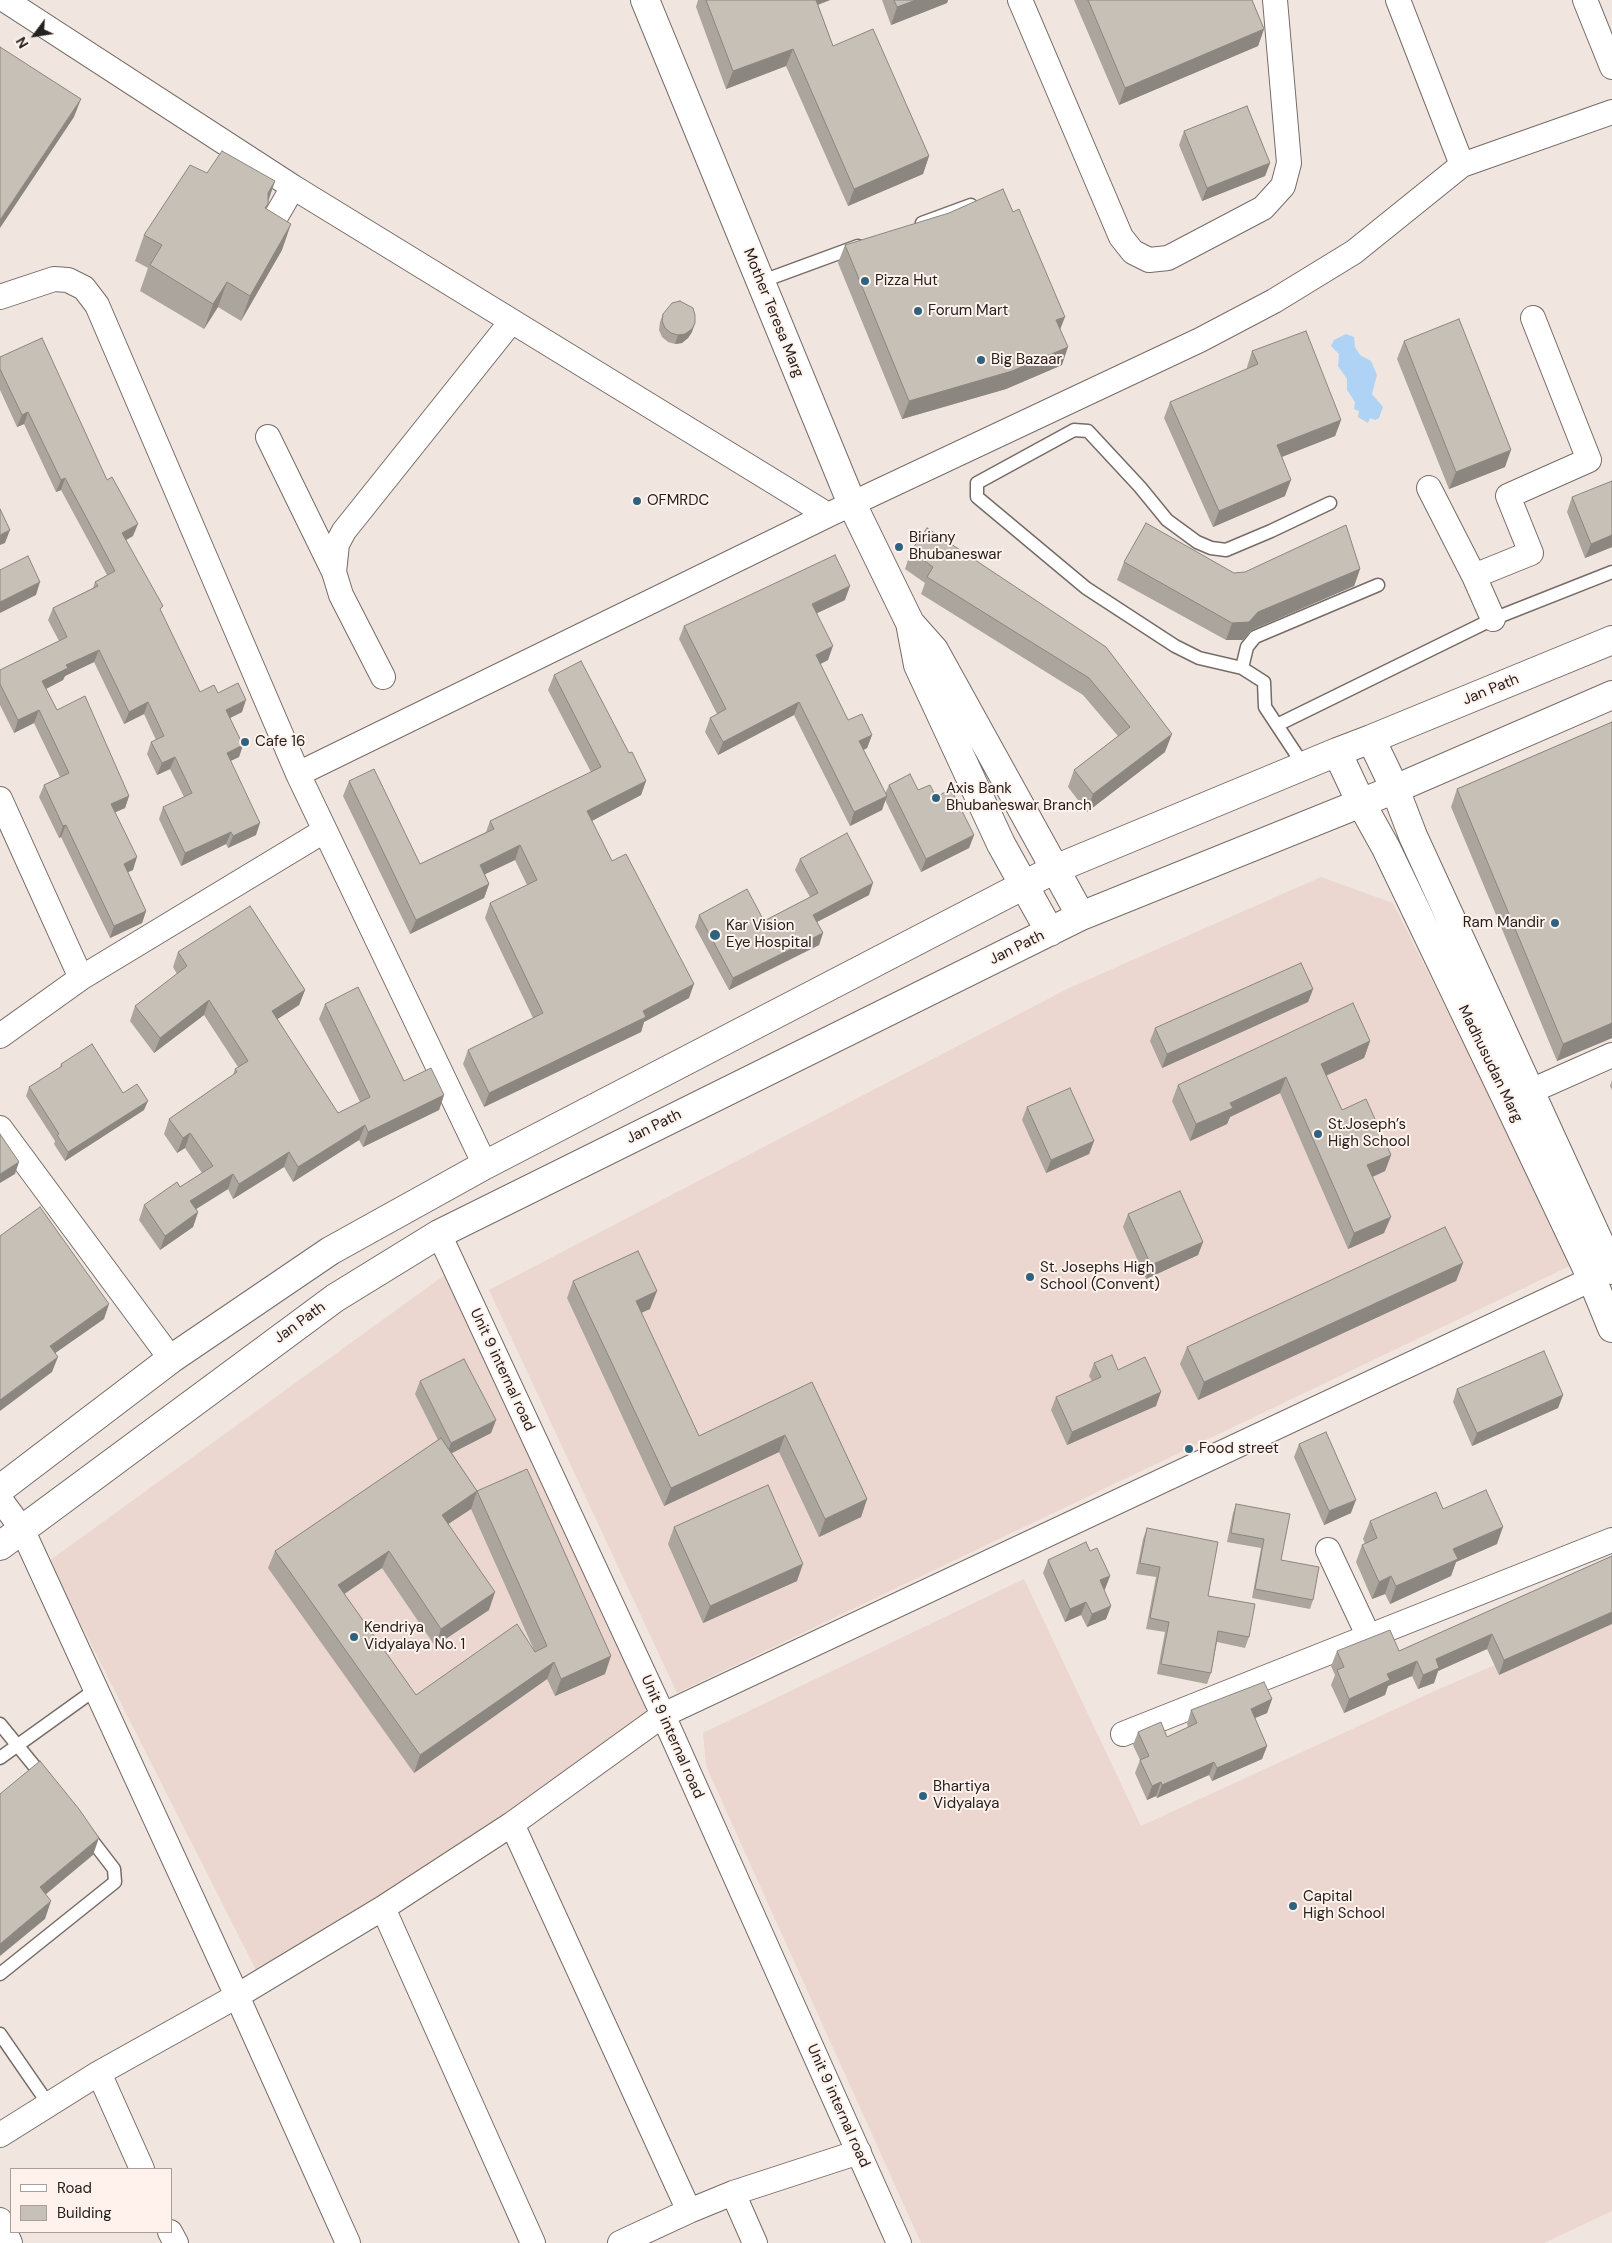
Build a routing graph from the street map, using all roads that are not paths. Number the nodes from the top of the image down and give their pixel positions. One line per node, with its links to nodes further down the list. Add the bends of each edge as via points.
1 (5, 0): 10 (street)
2 (645, 0): 15 (main road, Mother Teresa Marg)
3 (1020, 0): 4 (street, via 1121,237 1133,252 1149,260 1168,258 1263,208 1283,186 1289,163)
4 (1276, 0)
5 (1398, 0): 9 (street)
6 (1585, 0): 7 (street)
7 (1612, 67)
8 (1612, 112): 9 (street)
9 (1462, 165): 22 (street, via 1354,252 1274,302)
10 (293, 187): 12 (street); 18 (street)
11 (971, 205): 13 (lane)
12 (271, 225)
13 (908, 228)
14 (871, 241): 15 (lane)
15 (760, 282): 22 (main road, Mother Teresa Marg)
16 (1, 296): 37 (street, via 54,279 68,280 84,288 97,305)
17 (1533, 318): 25 (street, via 1589,460 1508,496 1531,553)
18 (511, 322): 22 (street); 23 (street, via 344,531 337,544)
19 (268, 437): 23 (street)
20 (1429, 488): 25 (street)
21 (1330, 503): 30 (lane, via 1226,550 1211,548 1167,520 1088,431 1074,430 976,483 977,497 1086,588 1175,646 1199,658)
22 (840, 510): 28 (main road, Mother Teresa Marg); 37 (street)
23 (334, 572): 31 (street, via 341,595)
24 (1612, 572): 27 (lane)
25 (1474, 576): 27 (street)
26 (1378, 585): 30 (lane, via 1255,638 1246,647)
27 (1493, 619): 33 (lane)
28 (910, 623): 42 (main road, Mother Teresa Marg, via 934,650); 43 (main road, Mother Teresa Marg, via 918,665)
29 (1612, 640): 34 (main road, Jan Path)
30 (1242, 668): 33 (lane, via 1264,682 1265,706)
31 (383, 677)
32 (1612, 695): 38 (main road)
33 (1277, 725): 36 (lane)
34 (1371, 739): 35 (main road, Jan Path); 38 (main road, Madhusudan Marg)
35 (1337, 752): 36 (main road); 40 (main road, Madhusudan Marg)
36 (1304, 766): 42 (main road)
37 (298, 774): 41 (street)
38 (1394, 789): 40 (main road, Jan Path); 49 (main road, Madhusudan Marg)
39 (0, 799): 46 (street)
40 (1361, 803): 44 (main road, Jan Path); 53 (main road, Madhusudan Marg)
41 (324, 831): 46 (street); 51 (street)
42 (1055, 869): 43 (main road); 44 (main road, Mother Teresa Marg)
43 (1024, 887): 45 (main road, Mother Teresa Marg); 51 (main road)
44 (1081, 916): 45 (main road, Jan Path)
45 (1050, 932): 52 (main road, Jan Path)
46 (81, 978): 47 (street)
47 (0, 1036)
48 (1612, 1055): 49 (street)
49 (1531, 1091): 53 (main road, Madhusudan Marg)
50 (0, 1128): 55 (street)
51 (485, 1166): 55 (main road, via 330,1251)
52 (439, 1234): 58 (main road, Jan Path, via 335,1298); 64 (street, Unit 9 internal road)
53 (1602, 1274): 54 (main road, Madhusudan Marg); 64 (street)
54 (1612, 1328)
55 (171, 1359): 56 (main road)
56 (0, 1489)
57 (0, 1499): 58 (street)
58 (22, 1529): 60 (main road, Jan Path); 63 (street)
59 (1612, 1540): 62 (street)
60 (0, 1546)
61 (1328, 1550): 62 (street)
62 (1368, 1635): 66 (street)
63 (96, 1689): 67 (lane); 74 (street)
64 (663, 1715): 70 (street); 79 (street, Unit 9 internal road)
65 (0, 1724): 67 (lane)
66 (1123, 1734)
67 (17, 1746): 68 (lane); 69 (lane)
68 (0, 1758)
69 (55, 1791)
70 (512, 1824): 72 (street); 82 (street)
71 (81, 1826): 73 (lane, via 114,1868 116,1882)
72 (383, 1908): 74 (street); 86 (street)
73 (0, 1974)
74 (237, 1996): 76 (street); 85 (street)
75 (0, 2034): 77 (lane)
76 (99, 2074): 77 (street); 80 (street)
77 (48, 2105): 78 (street)
78 (0, 2135)
79 (859, 2152): 81 (street); 89 (street, Unit 9 internal road)
80 (142, 2168)
81 (733, 2194): 82 (street); 88 (street)
82 (690, 2211): 87 (street)
83 (0, 2220): 84 (street)
84 (10, 2243)
85 (348, 2243)
86 (533, 2243)
87 (620, 2243)
88 (755, 2243)
89 (899, 2243)

